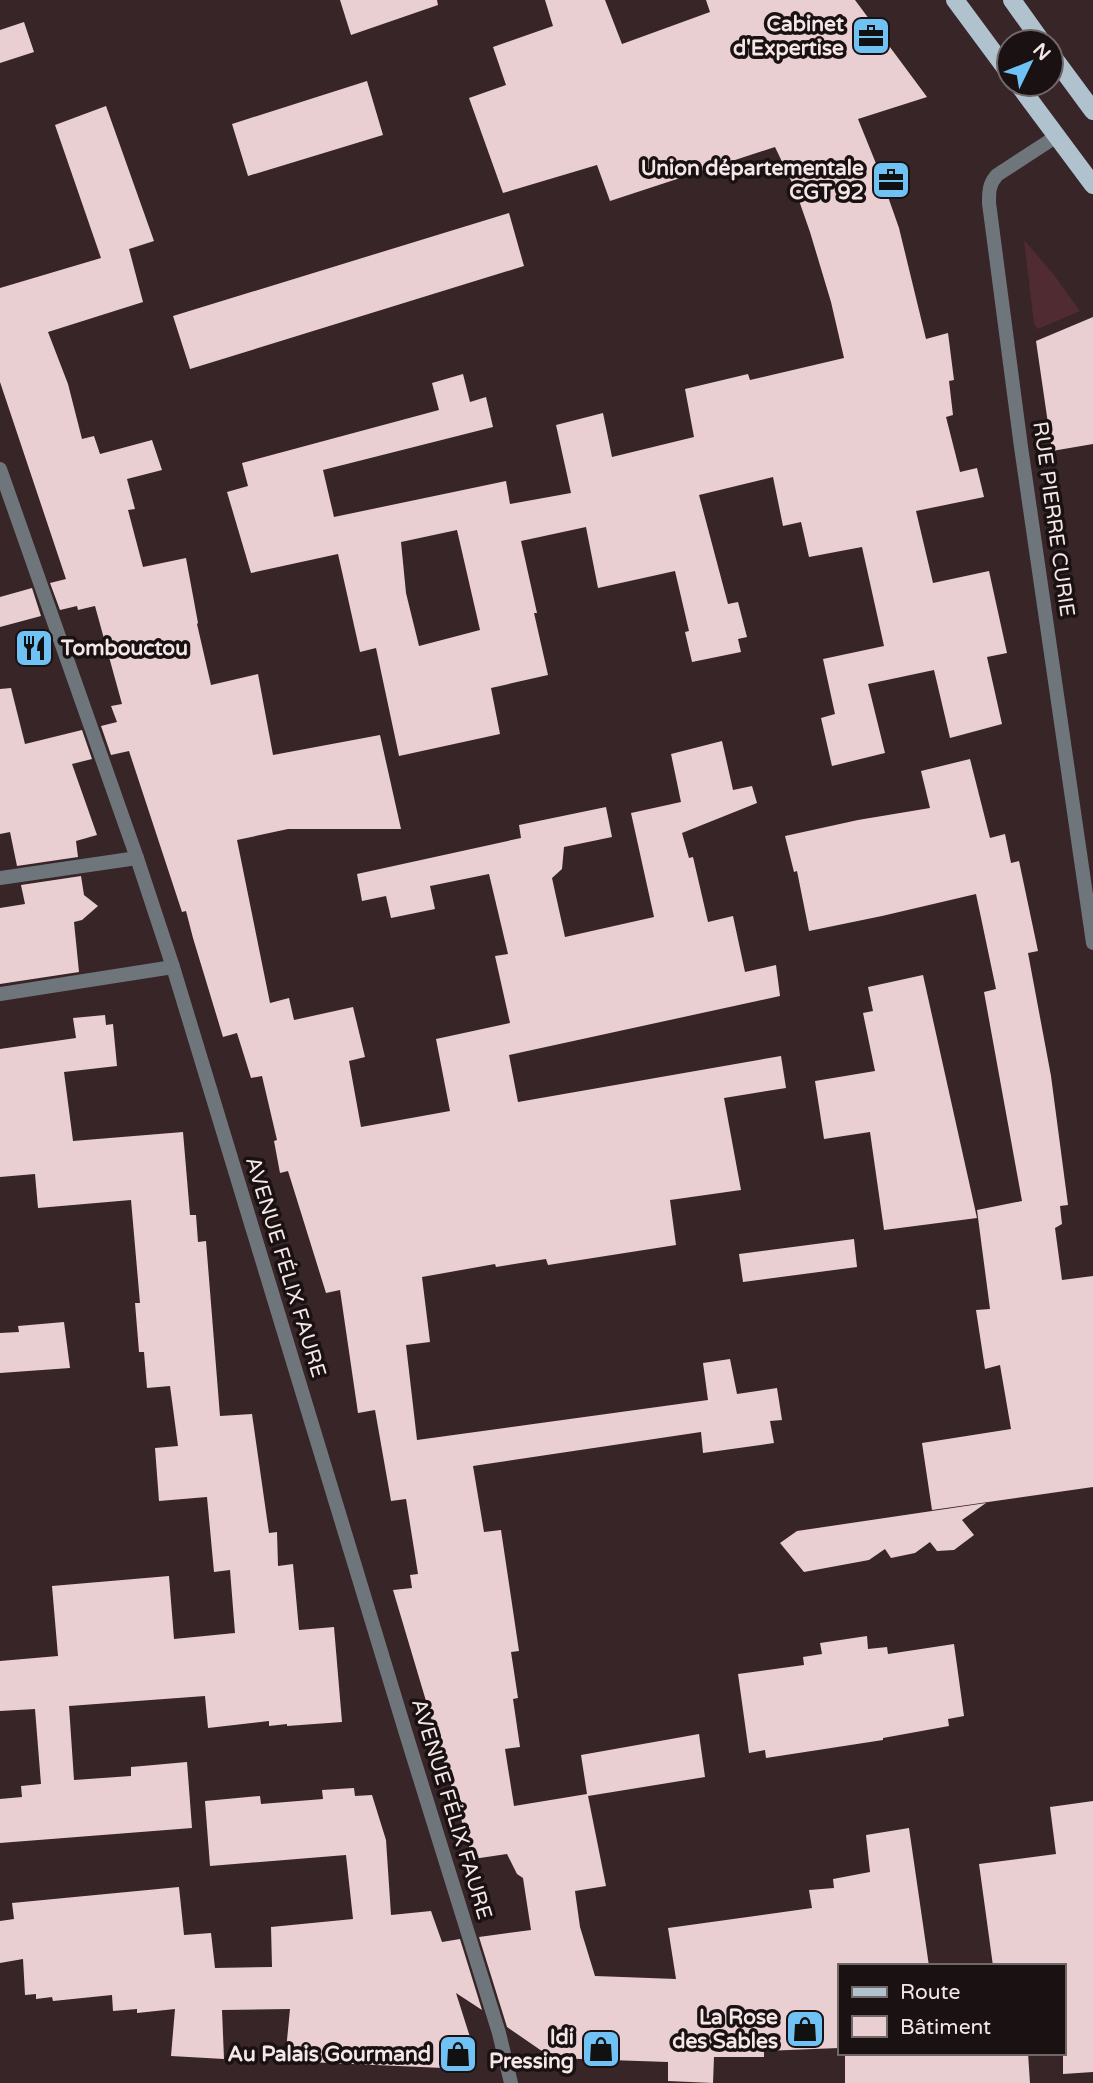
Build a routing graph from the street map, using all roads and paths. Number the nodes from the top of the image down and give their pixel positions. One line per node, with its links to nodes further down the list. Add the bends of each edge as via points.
1 (955, 0): 4 (main road)
2 (1012, 0): 3 (main road)
3 (1032, 28)
4 (995, 54)
5 (1065, 73): 7 (main road)
6 (1028, 98): 8 (main road)
7 (1093, 111)
8 (1057, 136): 9 (main road); 14 (street, RUE PIERRE CURIE, via 997,175 989,190 989,203)
9 (1093, 185)
10 (0, 469): 11 (street, AVENUE FÉLIX FAURE)
11 (4, 493): 12 (street, AVENUE FÉLIX FAURE)
12 (137, 858): 13 (street); 15 (street, AVENUE FÉLIX FAURE)
13 (0, 878)
14 (1093, 943)
15 (173, 967): 16 (street); 17 (street, AVENUE FÉLIX FAURE)
16 (0, 994)
17 (512, 2083)

